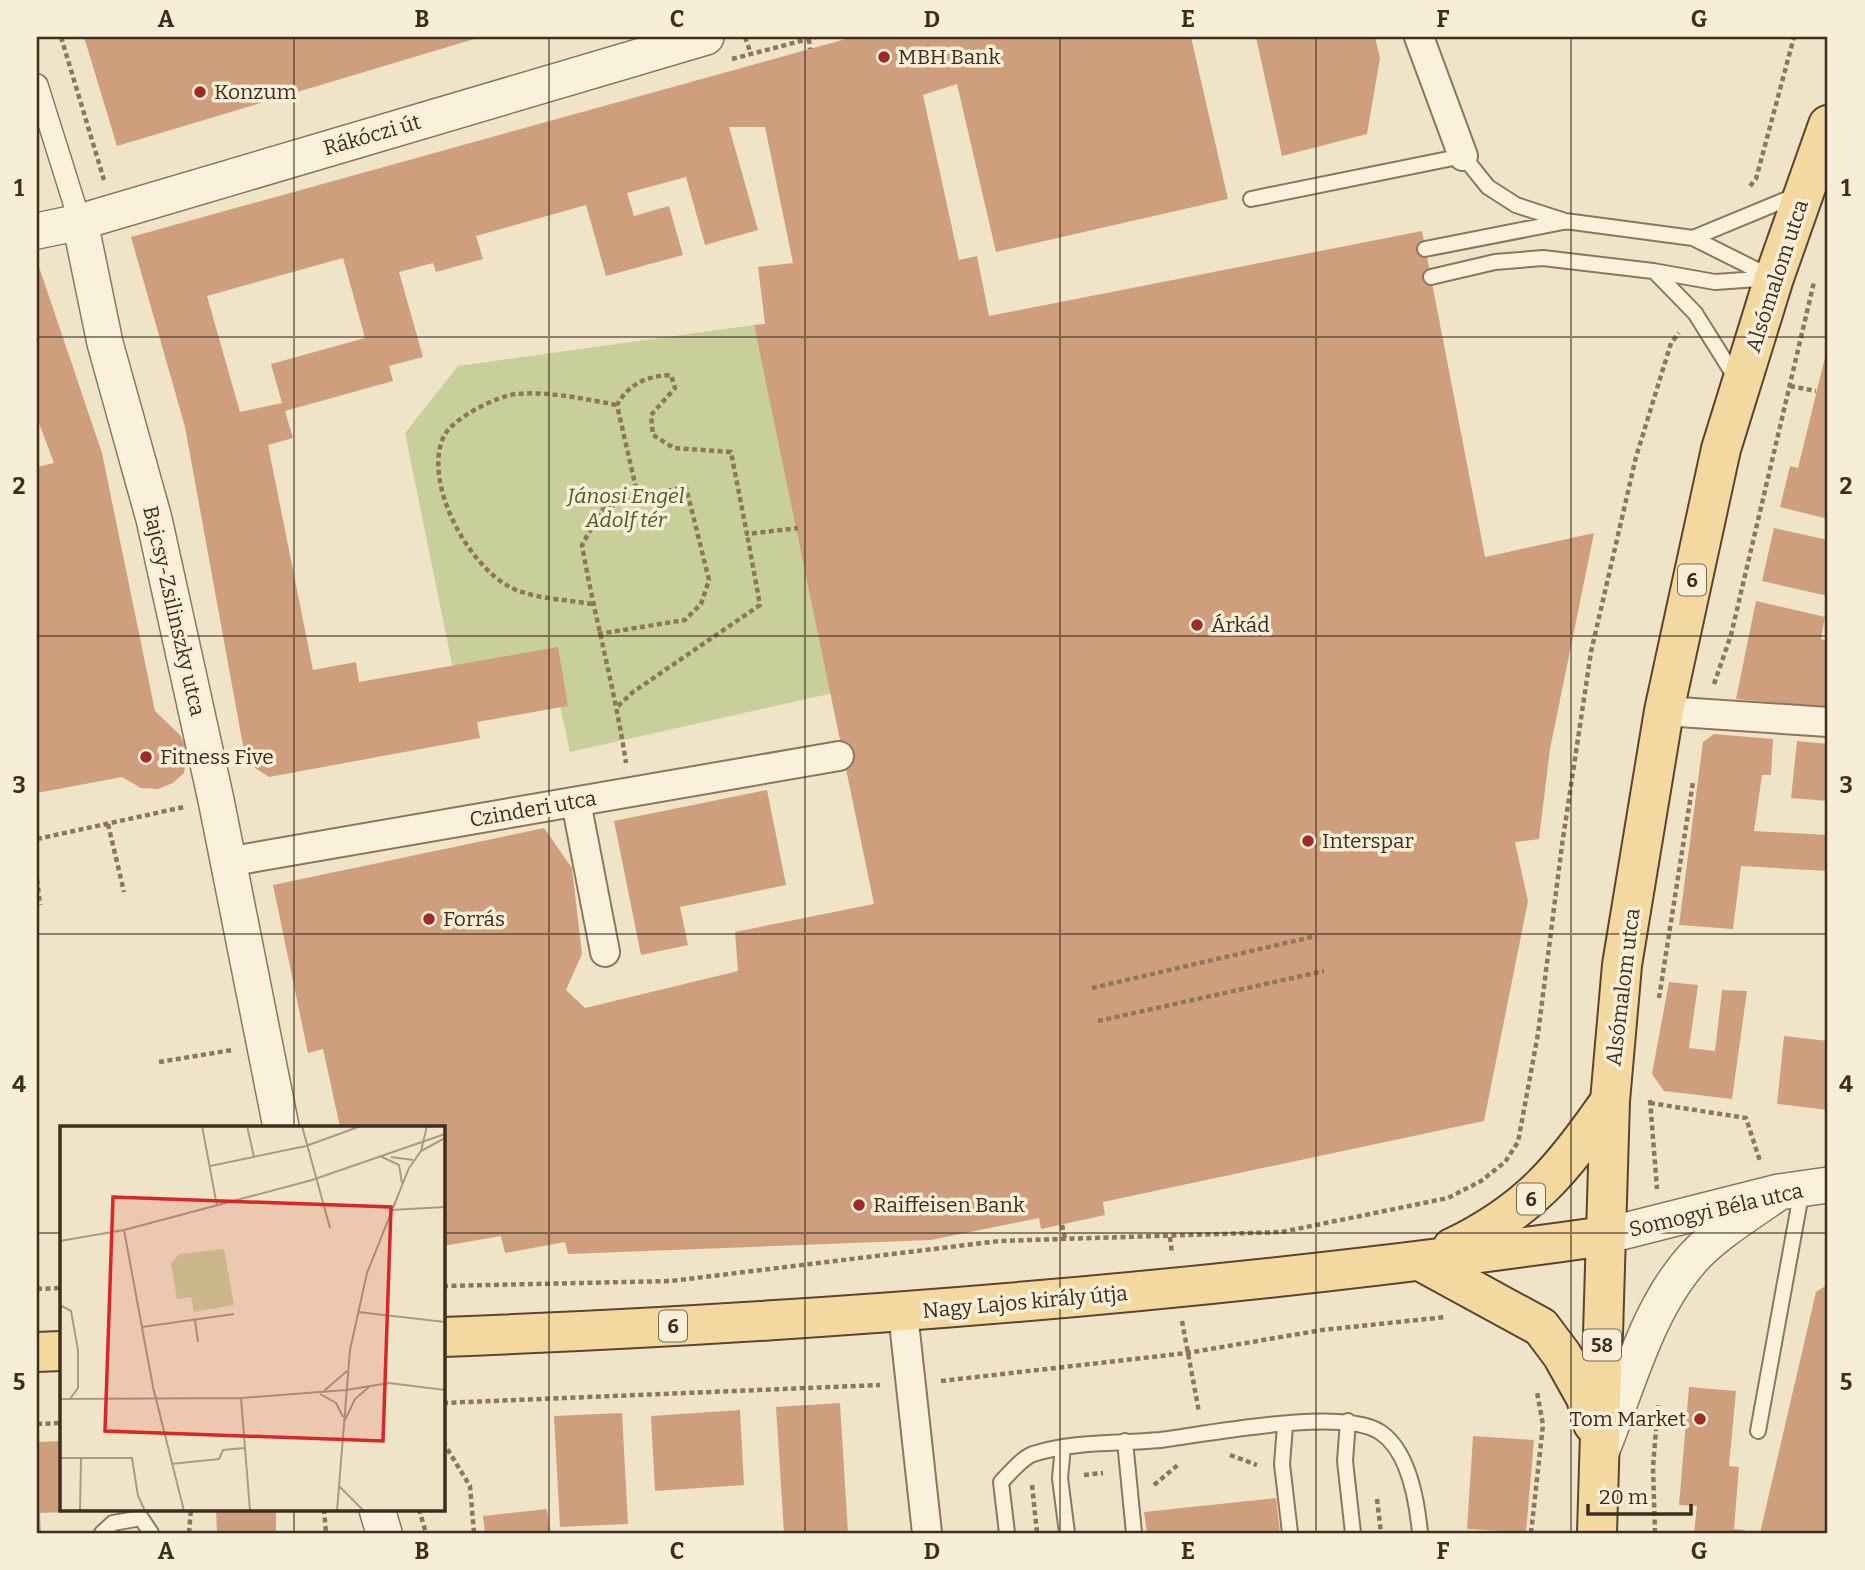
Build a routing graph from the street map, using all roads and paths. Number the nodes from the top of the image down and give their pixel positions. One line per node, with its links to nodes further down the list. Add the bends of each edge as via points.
1 (745, 37): 7 (path)
2 (1419, 37): 10 (street)
3 (1794, 37): 13 (path, via 1756,179 1741,198)
4 (701, 38): 15 (street, Rákóczi út)
5 (809, 39): 6 (path)
6 (810, 49)
7 (751, 54)
8 (37, 85): 15 (street)
9 (1828, 125): 11 (main road, Alsómalom utca / 6)
10 (1463, 156): 12 (lane); 14 (lane, via 1488,187 1516,205)
11 (1805, 192): 13 (lane); 21 (main road, Alsómalom utca / 6)
12 (1251, 199)
13 (1739, 219): 17 (lane)
14 (1565, 221): 17 (lane); 18 (lane)
15 (80, 222): 16 (street, Rákóczi út); 44 (street, Bajcsy-Zsilinszky utca, via 105,344 154,519)
16 (37, 231)
17 (1693, 238): 21 (lane)
18 (1425, 249)
19 (1653, 271): 20 (lane, via 1543,258 1495,262); 21 (lane, via 1715,282); 23 (lane)
20 (1431, 276)
21 (1774, 278): 25 (main road, Alsómalom utca / 6)
22 (1815, 280): 24 (path)
23 (1695, 313): 25 (lane); 65 (path, via 1671,343 1636,457 1591,652 1538,1034 1518,1142 1506,1162 1448,1198 1282,1232)
24 (1790, 386): 26 (path); 35 (path, via 1731,635)
25 (1741, 387): 34 (main road, Alsómalom utca / 6, via 1721,449)
26 (1816, 391)
27 (617, 405): 28 (path); 30 (path, via 624,392 649,376 671,375 675,388 651,415 653,435 674,448 731,452); 31 (path, via 515,394 476,408 444,435 439,468 454,526 485,569 517,591)
28 (638, 497): 31 (path, via 602,510 582,545); 32 (path, via 687,487 709,580 701,604 685,620)
29 (798, 528): 30 (path)
30 (747, 534): 33 (path, via 760,606)
31 (592, 604): 32 (path)
32 (598, 634): 33 (path)
33 (618, 706): 39 (path)
34 (1664, 711): 35 (street); 57 (main road, Alsómalom utca / 6, via 1622,965)
35 (1703, 714): 36 (street)
36 (1828, 722)
37 (839, 756): 39 (street, Czinderi utca)
38 (1694, 774): 52 (path)
39 (630, 792): 40 (street, Czinderi utca)
40 (576, 802): 44 (street, Czinderi utca); 49 (street)
41 (186, 807): 42 (path)
42 (108, 824): 43 (path); 46 (path)
43 (37, 839)
44 (227, 862): 59 (street, Bajcsy-Zsilinszky utca)
45 (37, 879): 47 (path)
46 (124, 892)
47 (40, 905)
48 (1317, 936): 51 (path)
49 (605, 952)
50 (1324, 971): 53 (path)
51 (1092, 988)
52 (1658, 1000)
53 (1098, 1021)
54 (240, 1049): 55 (path)
55 (159, 1062)
56 (1650, 1094): 58 (path)
57 (1610, 1101): 64 (main road, Alsómalom utca / 6); 67 (main road, 6, via 1568,1161 1533,1197 1488,1230)
58 (1650, 1103): 60 (path, via 1746,1118 1760,1163); 62 (path, via 1653,1174 1657,1192 1666,1197)
59 (281, 1126)
60 (1748, 1166)
61 (1803, 1189): 62 (street, Somogyi Béla utca); 87 (lane); 91 (street, via 1726,1229 1694,1256 1648,1334)
62 (1667, 1222): 64 (street, Somogyi Béla utca)
63 (1062, 1225): 66 (path)
64 (1605, 1236): 67 (main road, Nagy Lajos király útja / 6); 91 (main road, Alsómalom utca / 58)
65 (1170, 1237): 66 (path); 70 (path)
66 (1065, 1238): 68 (path, via 999,1241 671,1281)
67 (1422, 1262): 70 (main road, Nagy Lajos király útja / 6); 91 (main road, via 1541,1327 1586,1398)
68 (444, 1286)
69 (60, 1288): 71 (path)
70 (1177, 1288): 72 (main road, Nagy Lajos király útja / 6); 77 (path)
71 (37, 1289)
72 (903, 1313): 74 (main road, Nagy Lajos király útja / 6); 78 (street)
73 (1451, 1317): 77 (path, via 1322,1330)
74 (444, 1337)
75 (60, 1351): 76 (main road)
76 (37, 1352)
77 (1187, 1353): 78 (path); 86 (path)
78 (912, 1384): 81 (path); 108 (street)
79 (1535, 1386): 115 (path, via 1542,1425)
80 (1658, 1402): 117 (path, via 1653,1467)
81 (444, 1403)
82 (1348, 1421): 85 (lane); 113 (lane, via 1345,1461); 114 (lane, via 1380,1432 1396,1449 1408,1472)
83 (60, 1423): 84 (path)
84 (37, 1424)
85 (1285, 1426): 86 (lane); 94 (lane)
86 (1203, 1431): 88 (lane); 92 (path)
87 (1758, 1431)
88 (1125, 1441): 90 (lane); 111 (lane)
89 (444, 1444): 107 (path, via 470,1486)
90 (1063, 1447): 109 (lane, via 1030,1455 1001,1482); 110 (lane, via 1060,1478)
91 (1600, 1454): 116 (main road, Alsómalom utca / 58)
92 (1205, 1457): 93 (path, via 1229,1454); 96 (path, via 1168,1470)
93 (1256, 1463): 94 (path); 95 (path)
94 (1282, 1464): 112 (lane)
95 (1262, 1473)
96 (1150, 1488)
97 (191, 1510): 103 (path)
98 (324, 1510): 104 (path)
99 (377, 1510): 105 (street)
100 (419, 1510): 106 (path)
101 (102, 1533): 102 (lane, via 113,1523 141,1518)
102 (151, 1533)
103 (189, 1533)
104 (326, 1533)
105 (384, 1533)
106 (426, 1533)
107 (474, 1533)
108 (927, 1533)
109 (1007, 1533)
110 (1067, 1533)
111 (1134, 1533)
112 (1290, 1533)
113 (1353, 1533)
114 (1420, 1533)
115 (1531, 1533)
116 (1597, 1533)
117 (1655, 1533)

